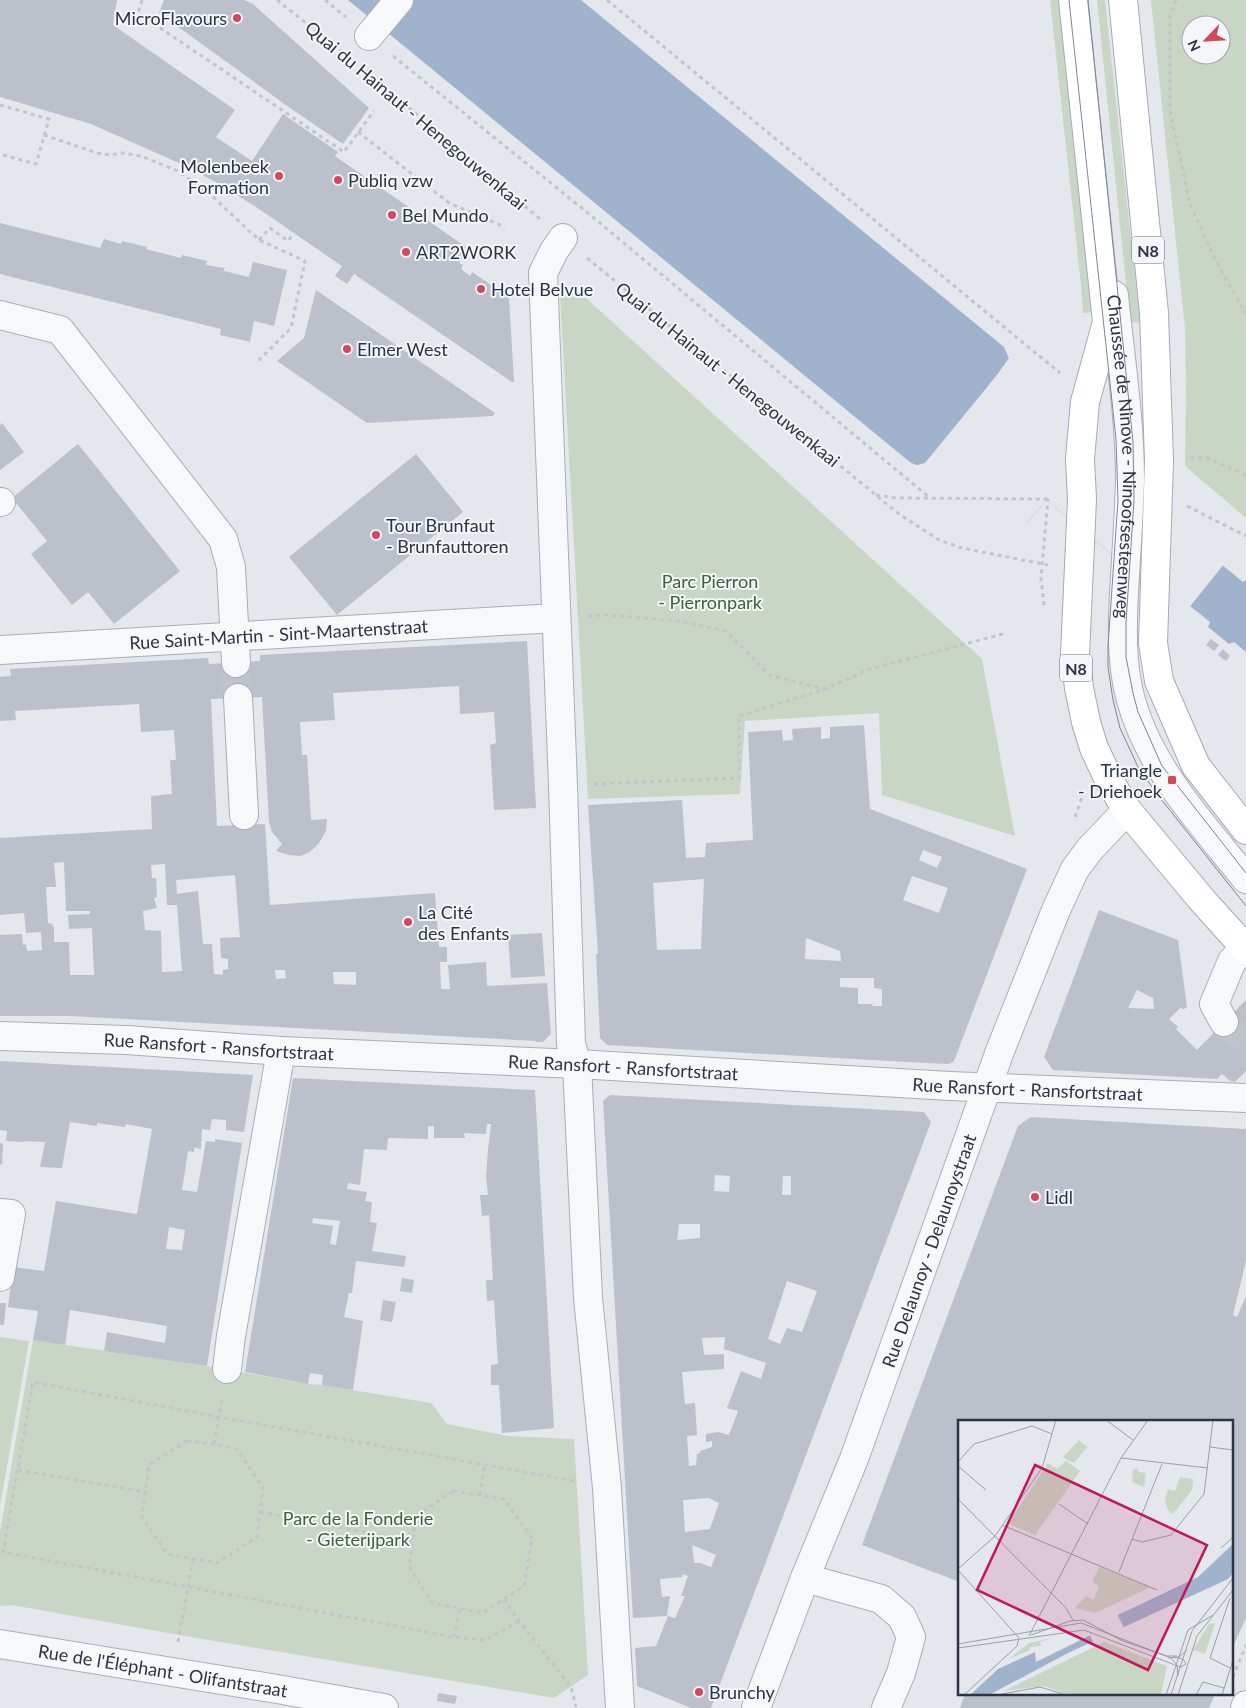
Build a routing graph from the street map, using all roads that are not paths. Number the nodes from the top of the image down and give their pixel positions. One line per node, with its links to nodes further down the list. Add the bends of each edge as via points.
1 (399, 0): 5 (street)
2 (1073, 0): 8 (main road, Chaussée de Ninove - Ninoofsesteenweg / N8)
3 (1084, 0): 9 (street, Chaussée de Ninove - Ninoofsesteenweg, via 1125,399)
4 (1123, 0): 17 (main road, Chaussée de Ninove - Ninoofsesteenweg / N8, via 1154,313 1159,462 1152,643 1159,681 1196,766)
5 (374, 30)
6 (563, 238): 11 (street, via 542,273)
7 (0, 315): 12 (street, via 60,330 223,539 232,567)
8 (1107, 322): 9 (street, Chaussée de Ninove - Ninoofsesteenweg); 15 (main road, Chaussée de Ninove - Ninoofsesteenweg / N8, via 1085,402 1080,459 1082,499 1075,655 1079,688 1094,748)
9 (1125, 473): 10 (street, Chaussée de Ninove - Ninoofsesteenweg)
10 (1122, 563): 18 (street, Chaussée de Ninove - Ninoofsesteenweg, via 1123,657 1138,721 1169,782); 19 (street, Chaussée de Ninove - Ninoofsesteenweg, via 1112,667 1124,727 1142,765)
11 (555, 618): 12 (street, Rue Saint-Martin - Sint-Maartenstraat); 24 (street, via 570,1044)
12 (236, 649): 13 (street, Rue Saint-Martin - Sint-Maartenstraat)
13 (0, 650)
14 (238, 698): 16 (street)
15 (1127, 810): 20 (main road, Chaussée de Ninove - Ninoofsesteenweg / N8); 25 (street, Rue Delaunoy - Delaunoystraat, via 1075,869)
16 (244, 815)
17 (1246, 830)
18 (1246, 879)
19 (1246, 900)
20 (1245, 949): 21 (street, via 1232,962 1214,1004)
21 (1224, 1022)
22 (0, 1036): 23 (street, Rue Ransfort - Ransfortstraat, via 126,1040)
23 (282, 1051): 24 (street, Rue Ransfort - Ransfortstraat); 29 (street)
24 (577, 1064): 25 (street, Rue Ransfort - Ransfortstraat); 33 (street, via 588,1298 607,1488)
25 (987, 1088): 26 (street, Rue Ransfort - Ransfortstraat); 30 (street, Rue Delaunoy - Delaunoystraat, via 854,1459)
26 (1246, 1098)
27 (0, 1213): 28 (street, via 11,1214)
28 (0, 1277)
29 (227, 1369)
30 (805, 1578): 34 (street, Rue Delaunoy - Delaunoystraat); 35 (street, via 881,1600 902,1616 910,1637 901,1672)
31 (0, 1644): 32 (street, Rue de l'Éléphant - Olifantstraat)
32 (384, 1708)
33 (620, 1708)
34 (756, 1708)
35 (886, 1708)

